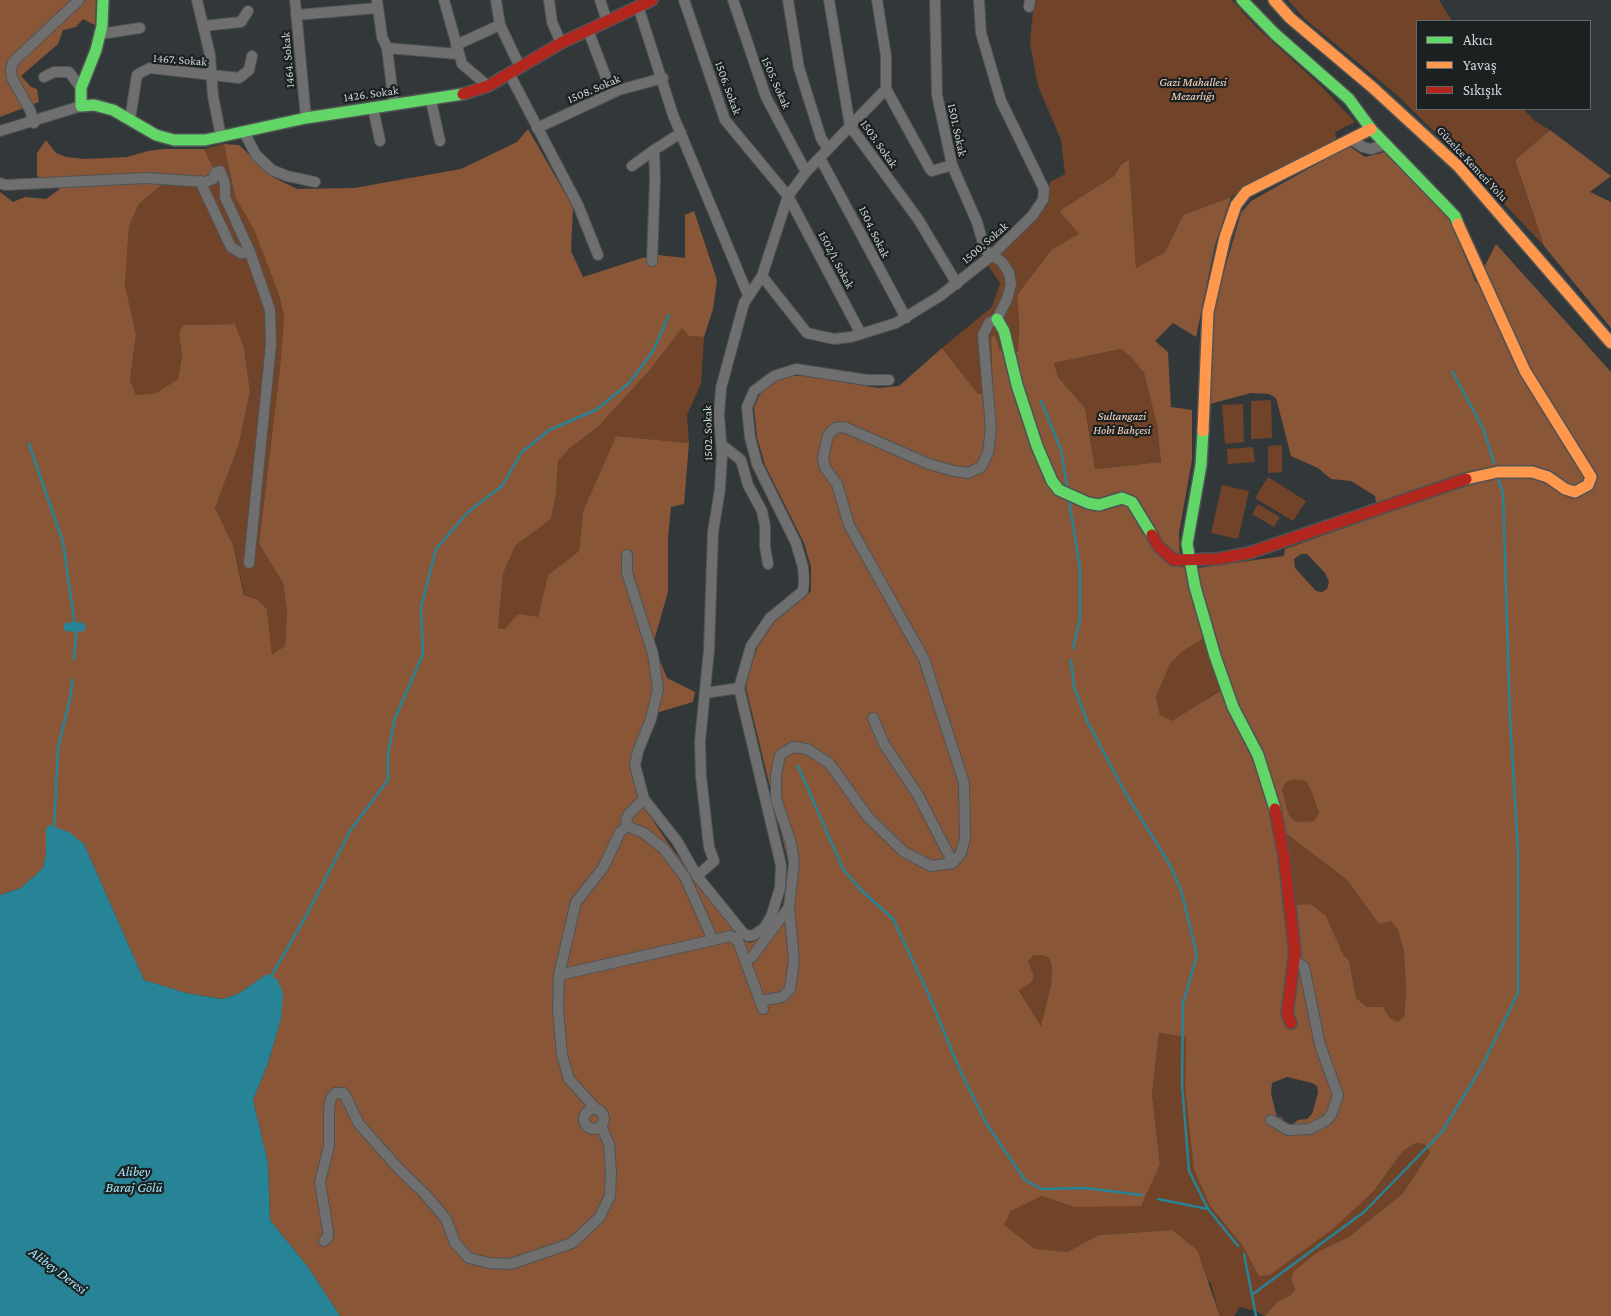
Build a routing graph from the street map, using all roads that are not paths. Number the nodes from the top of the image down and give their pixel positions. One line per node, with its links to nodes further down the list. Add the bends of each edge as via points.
1 (79, 0): 48 (street, via 13,62 12,78)
2 (103, 0): 28 (street)
3 (197, 0): 25 (street)
4 (295, 0): 22 (street, 1464. Sokak)
5 (444, 0): 31 (street)
6 (496, 0): 24 (street)
7 (548, 0): 29 (street, via 552,22)
8 (600, 0): 23 (street)
9 (684, 0): 70 (street, 1506. Sokak, via 726,120)
10 (732, 0): 66 (street, 1505. Sokak, via 766,97)
11 (788, 0): 61 (street, via 799,68 821,138)
12 (829, 0): 50 (street, 1503. Sokak)
13 (876, 0): 40 (street, via 886,56)
14 (935, 0): 64 (street, 1501. Sokak, via 937,96)
15 (979, 0): 73 (street, 1500. Sokak, via 982,33 1001,101 1044,189 1043,200 1032,216)
16 (1242, 0): 52 (street, via 1274,34 1348,99)
17 (1253, 0): 52 (street, via 1356,95 1368,113)
18 (1274, 0): 81 (street, Güzelce Kemeri Yolu, via 1290,18 1458,166)
19 (646, 2): 23 (street, 1426. Sokak); 37 (street)
20 (377, 4): 22 (street); 30 (street)
21 (248, 11): 25 (street, via 241,22)
22 (296, 15): 47 (street, 1464. Sokak)
23 (607, 21): 27 (street, 1426. Sokak)
24 (500, 24): 31 (street); 33 (street)
25 (204, 26): 35 (street)
26 (140, 28): 28 (street)
27 (588, 30): 29 (street, 1426. Sokak); 41 (street)
28 (100, 34): 39 (street)
29 (561, 43): 33 (street, 1426. Sokak)
30 (387, 48): 31 (street); 43 (street)
31 (457, 50): 38 (street, via 462,64)
32 (252, 56): 35 (street, 1467. Sokak, via 249,70 239,78)
33 (520, 68): 34 (street, 1426. Sokak)
34 (510, 74): 38 (street, 1426. Sokak); 51 (street)
35 (211, 75): 46 (street, 1467. Sokak, via 150,68 142,72 137,75); 56 (street)
36 (44, 77): 39 (street, via 54,72 69,72)
37 (663, 78): 41 (street, 1508. Sokak); 55 (street)
38 (488, 86): 42 (street, 1426. Sokak)
39 (81, 88): 44 (street)
40 (886, 89): 50 (street, 1502. Sokak); 64 (street, via 930,169)
41 (612, 93): 51 (street, 1508. Sokak)
42 (431, 101): 43 (street, 1426. Sokak); 59 (street)
43 (394, 104): 45 (street, 1426. Sokak)
44 (81, 106): 46 (street, 1426. Sokak, via 94,105); 48 (street, via 71,103)
45 (373, 108): 47 (street, 1426. Sokak); 58 (street)
46 (130, 118): 56 (street, 1426. Sokak, via 156,135 174,140)
47 (306, 118): 54 (street, 1426. Sokak)
48 (33, 120): 49 (street); 53 (street)
49 (0, 125)
50 (850, 126): 61 (street, 1502. Sokak); 76 (street, 1503. Sokak, via 918,219)
51 (537, 128): 72 (street, via 578,205)
52 (1371, 128): 57 (street); 60 (street)
53 (0, 132)
54 (244, 132): 56 (street, 1426. Sokak); 68 (street, via 256,155 272,170)
55 (681, 134): 62 (street); 77 (street)
56 (220, 137)
57 (1351, 138): 60 (street, via 1371,149); 87 (street, via 1246,192 1236,205 1225,237 1208,312 1201,465 1187,544)
58 (380, 140)
59 (440, 141)
60 (1386, 144): 87 (street, via 1455,216 1525,371 1591,477 1588,485 1575,492 1532,472 1484,474 1249,553)
61 (828, 149): 63 (street, 1502. Sokak)
62 (654, 150): 65 (street); 74 (street)
63 (820, 158): 66 (street, 1502. Sokak); 78 (street, 1504. Sokak)
64 (952, 165): 73 (street, 1501. Sokak, via 985,250)
65 (632, 166)
66 (806, 172): 70 (street, 1502. Sokak)
67 (200, 181): 69 (street, via 146,178); 71 (street, via 231,247 241,253); 71 (street, via 213,179 220,171 225,197)
68 (315, 182)
69 (0, 183)
70 (788, 196): 75 (street, 1502. Sokak); 80 (street, 1502/1. Sokak)
71 (250, 252): 88 (street, via 270,310 271,344)
72 (598, 255)
73 (991, 256): 76 (street, 1500. Sokak); 79 (street, 1501. Sokak, via 997,256 1002,262 1011,284)
74 (652, 261)
75 (762, 276): 77 (street, 1502. Sokak); 80 (street, 1500. Sokak, via 807,334 834,339)
76 (957, 284): 78 (street, 1500. Sokak)
77 (748, 296): 83 (street, 1502. Sokak, via 721,388 718,416)
78 (906, 318): 80 (street, 1500. Sokak)
79 (997, 319): 87 (street, via 1004,331 1037,446 1059,490 1099,505 1122,498 1132,502 1166,554 1174,560); 95 (street, 1501. Sokak, via 989,323 983,335 992,428 988,453 981,467 968,473 928,464 844,427 835,428 828,435 823,458 825,468 837,484 848,525 924,659 937,695 964,783 965,838 961,853)
80 (861, 334)
81 (1611, 343)
82 (889, 380): 85 (street, via 867,380 796,369 774,376 754,391 747,407 750,437)
83 (722, 445): 84 (street); 91 (street, 1502. Sokak, via 720,489 712,532)
84 (741, 460): 85 (street); 89 (street, via 748,485 762,511)
85 (758, 464): 90 (street, via 796,543 803,567 804,591 770,618 751,646)
86 (627, 556): 93 (street, via 627,573 653,654 658,689 635,765)
87 (1189, 561): 100 (street, via 1215,656 1233,707 1258,755 1273,800 1284,856)
88 (249, 563)
89 (768, 564)
90 (739, 688): 91 (street); 96 (street, via 781,865 780,888 772,917 764,928 748,936)
91 (705, 693): 96 (street, 1502. Sokak, via 700,776 709,847 714,861)
92 (874, 718): 95 (street, via 884,744 918,795)
93 (644, 798): 94 (street, via 629,814); 96 (street, via 677,841)
94 (627, 826): 98 (street, via 644,833 664,849 685,876); 101 (street, via 620,832 603,868 576,902)
95 (953, 863): 97 (street, via 930,866 904,852 868,817 829,763 808,749 793,747 780,755 776,775 776,799 791,843 794,863)
96 (697, 876)
97 (789, 907): 99 (street, via 752,957); 99 (street, via 794,960 790,989 782,997 762,1005)
98 (713, 940): 99 (street, via 736,938); 101 (street)
99 (745, 960)
100 (1294, 960): 102 (street, via 1287,1014); 104 (street, via 1304,967 1320,1045 1338,1095 1326,1120 1310,1129 1288,1130)
101 (559, 976): 103 (street, via 560,1037 569,1079)
102 (1291, 1024)
103 (597, 1110): 105 (street, via 603,1117); 105 (street, via 586,1113 584,1122 592,1129)
104 (1271, 1120)
105 (601, 1126): 106 (street, via 609,1144 611,1173 610,1196 599,1218 572,1243 511,1264 488,1263 469,1258 455,1243 446,1220 424,1192 359,1124 344,1093 335,1093 329,1108 329,1146 320,1182 328,1231)
106 (324, 1241)

